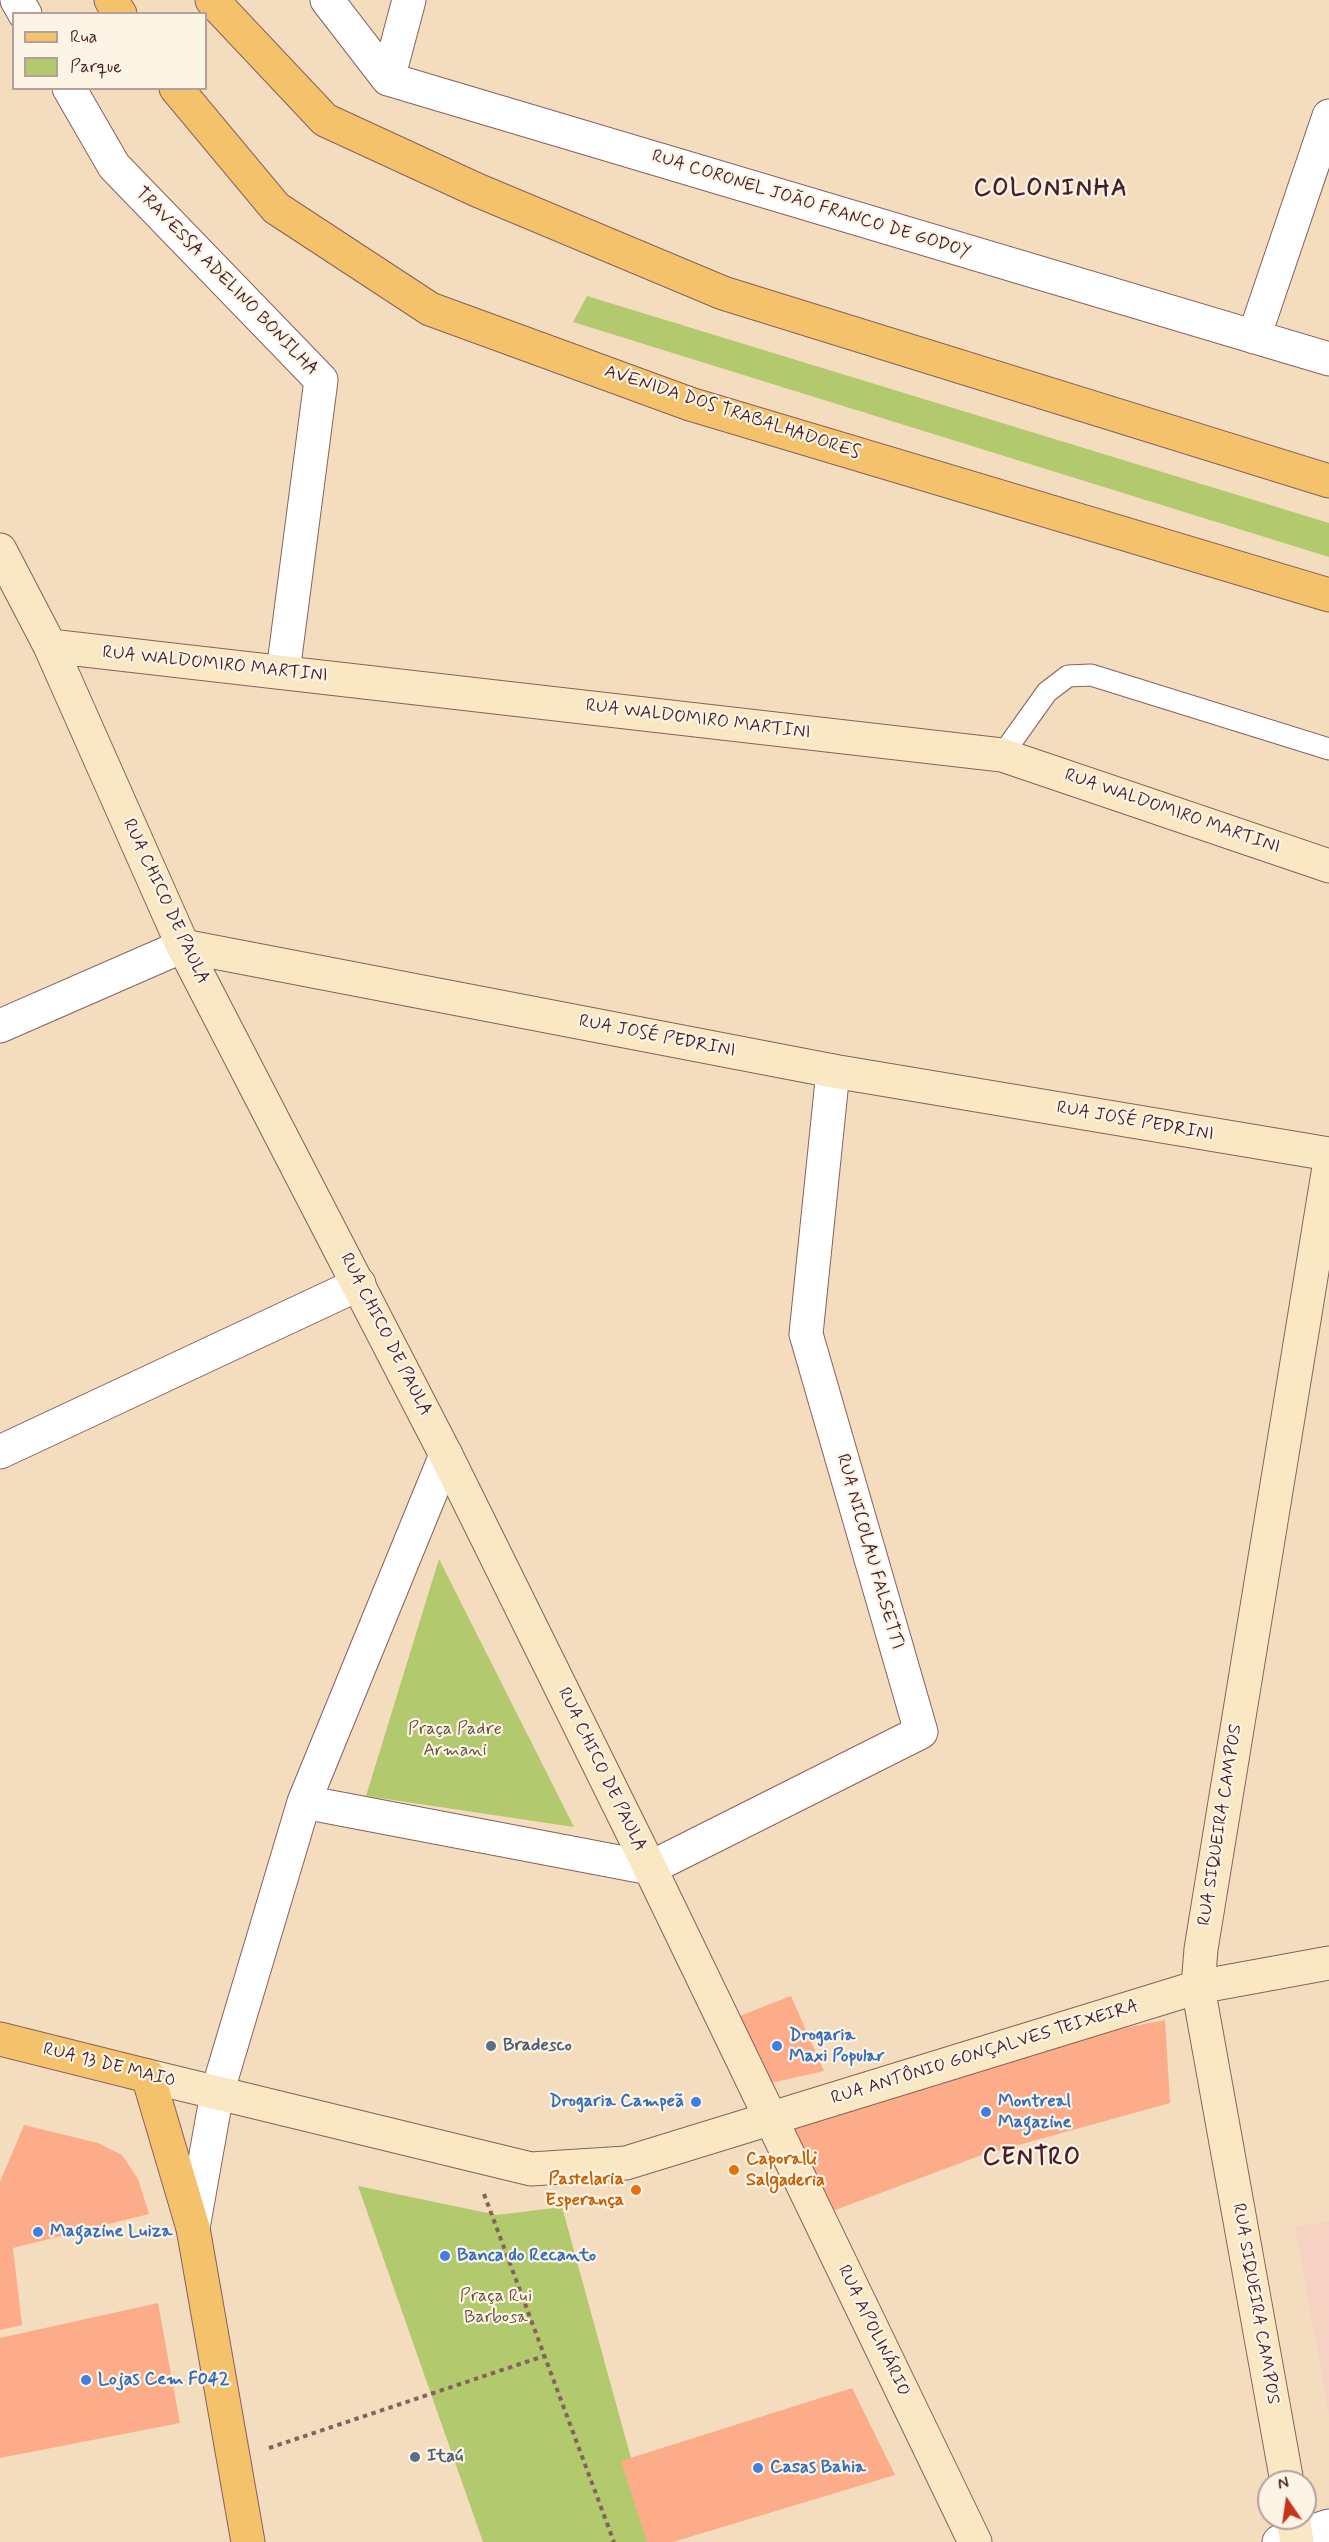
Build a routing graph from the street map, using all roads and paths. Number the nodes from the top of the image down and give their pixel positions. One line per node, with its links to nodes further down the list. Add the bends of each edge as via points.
1 (212, 0): 10 (main road, via 325,120 477,190 723,293)
2 (327, 0): 4 (street)
3 (409, 0): 4 (street)
4 (388, 79): 8 (street, RUA CORONEL JOÃO FRANCO DE GODOY)
5 (70, 90): 14 (street, TRAVESSA ADELINO BONILHA, via 114,166 321,380)
6 (178, 90): 12 (main road, AVENIDA DOS TRABALHADORES, via 276,208 430,309 690,404)
7 (1326, 135): 8 (street)
8 (1254, 337): 9 (street, RUA CORONEL JOÃO FRANCO DE GODOY)
9 (1329, 359)
10 (1329, 481)
11 (0, 550): 13 (main road, RUA CHICO DE PAULA)
12 (1329, 595)
13 (50, 646): 14 (main road, RUA WALDOMIRO MARTINI); 18 (main road, RUA CHICO DE PAULA)
14 (283, 672): 16 (main road, RUA WALDOMIRO MARTINI)
15 (1329, 749): 16 (lane, via 1091,675 1068,676 1047,692)
16 (1002, 754): 17 (main road, RUA WALDOMIRO MARTINI)
17 (1329, 866)
18 (183, 946): 19 (street); 20 (main road, RUA JOSÉ PEDRINI); 23 (main road, RUA CHICO DE PAULA)
19 (0, 1026)
20 (833, 1071): 21 (main road, RUA JOSÉ PEDRINI); 27 (street, RUA NICOLAU FALSETTI, via 806,1334 921,1732)
21 (1329, 1154)
22 (1329, 1167): 29 (main road, RUA SIQUEIRA CAMPOS, via 1201,1949)
23 (359, 1284): 24 (street); 25 (main road, RUA CHICO DE PAULA)
24 (0, 1452)
25 (446, 1455): 26 (street); 27 (main road, RUA CHICO DE PAULA)
26 (304, 1802): 27 (street); 32 (street)
27 (650, 1868): 33 (main road, RUA CHICO DE PAULA)
28 (1329, 1962): 29 (main road, RUA ANTÔNIO GONÇALVES TEIXEIRA)
29 (1198, 1987): 33 (main road, RUA ANTÔNIO GONÇALVES TEIXEIRA); 38 (main road, RUA SIQUEIRA CAMPOS)
30 (0, 2039): 31 (main road, RUA 13 DE MAIO)
31 (148, 2076): 32 (main road, RUA 13 DE MAIO); 35 (main road)
32 (217, 2093): 34 (main road); 35 (street)
33 (772, 2120): 34 (main road, via 626,2163 531,2169); 43 (main road, RUA APOLINÁRIO)
34 (469, 2154): 36 (path)
35 (193, 2228): 37 (main road)
36 (544, 2356): 37 (path); 42 (path)
37 (233, 2460): 41 (main road)
38 (1285, 2470)
39 (1329, 2526): 40 (street)
40 (1291, 2535)
41 (248, 2542)
42 (614, 2542)
43 (975, 2542)

